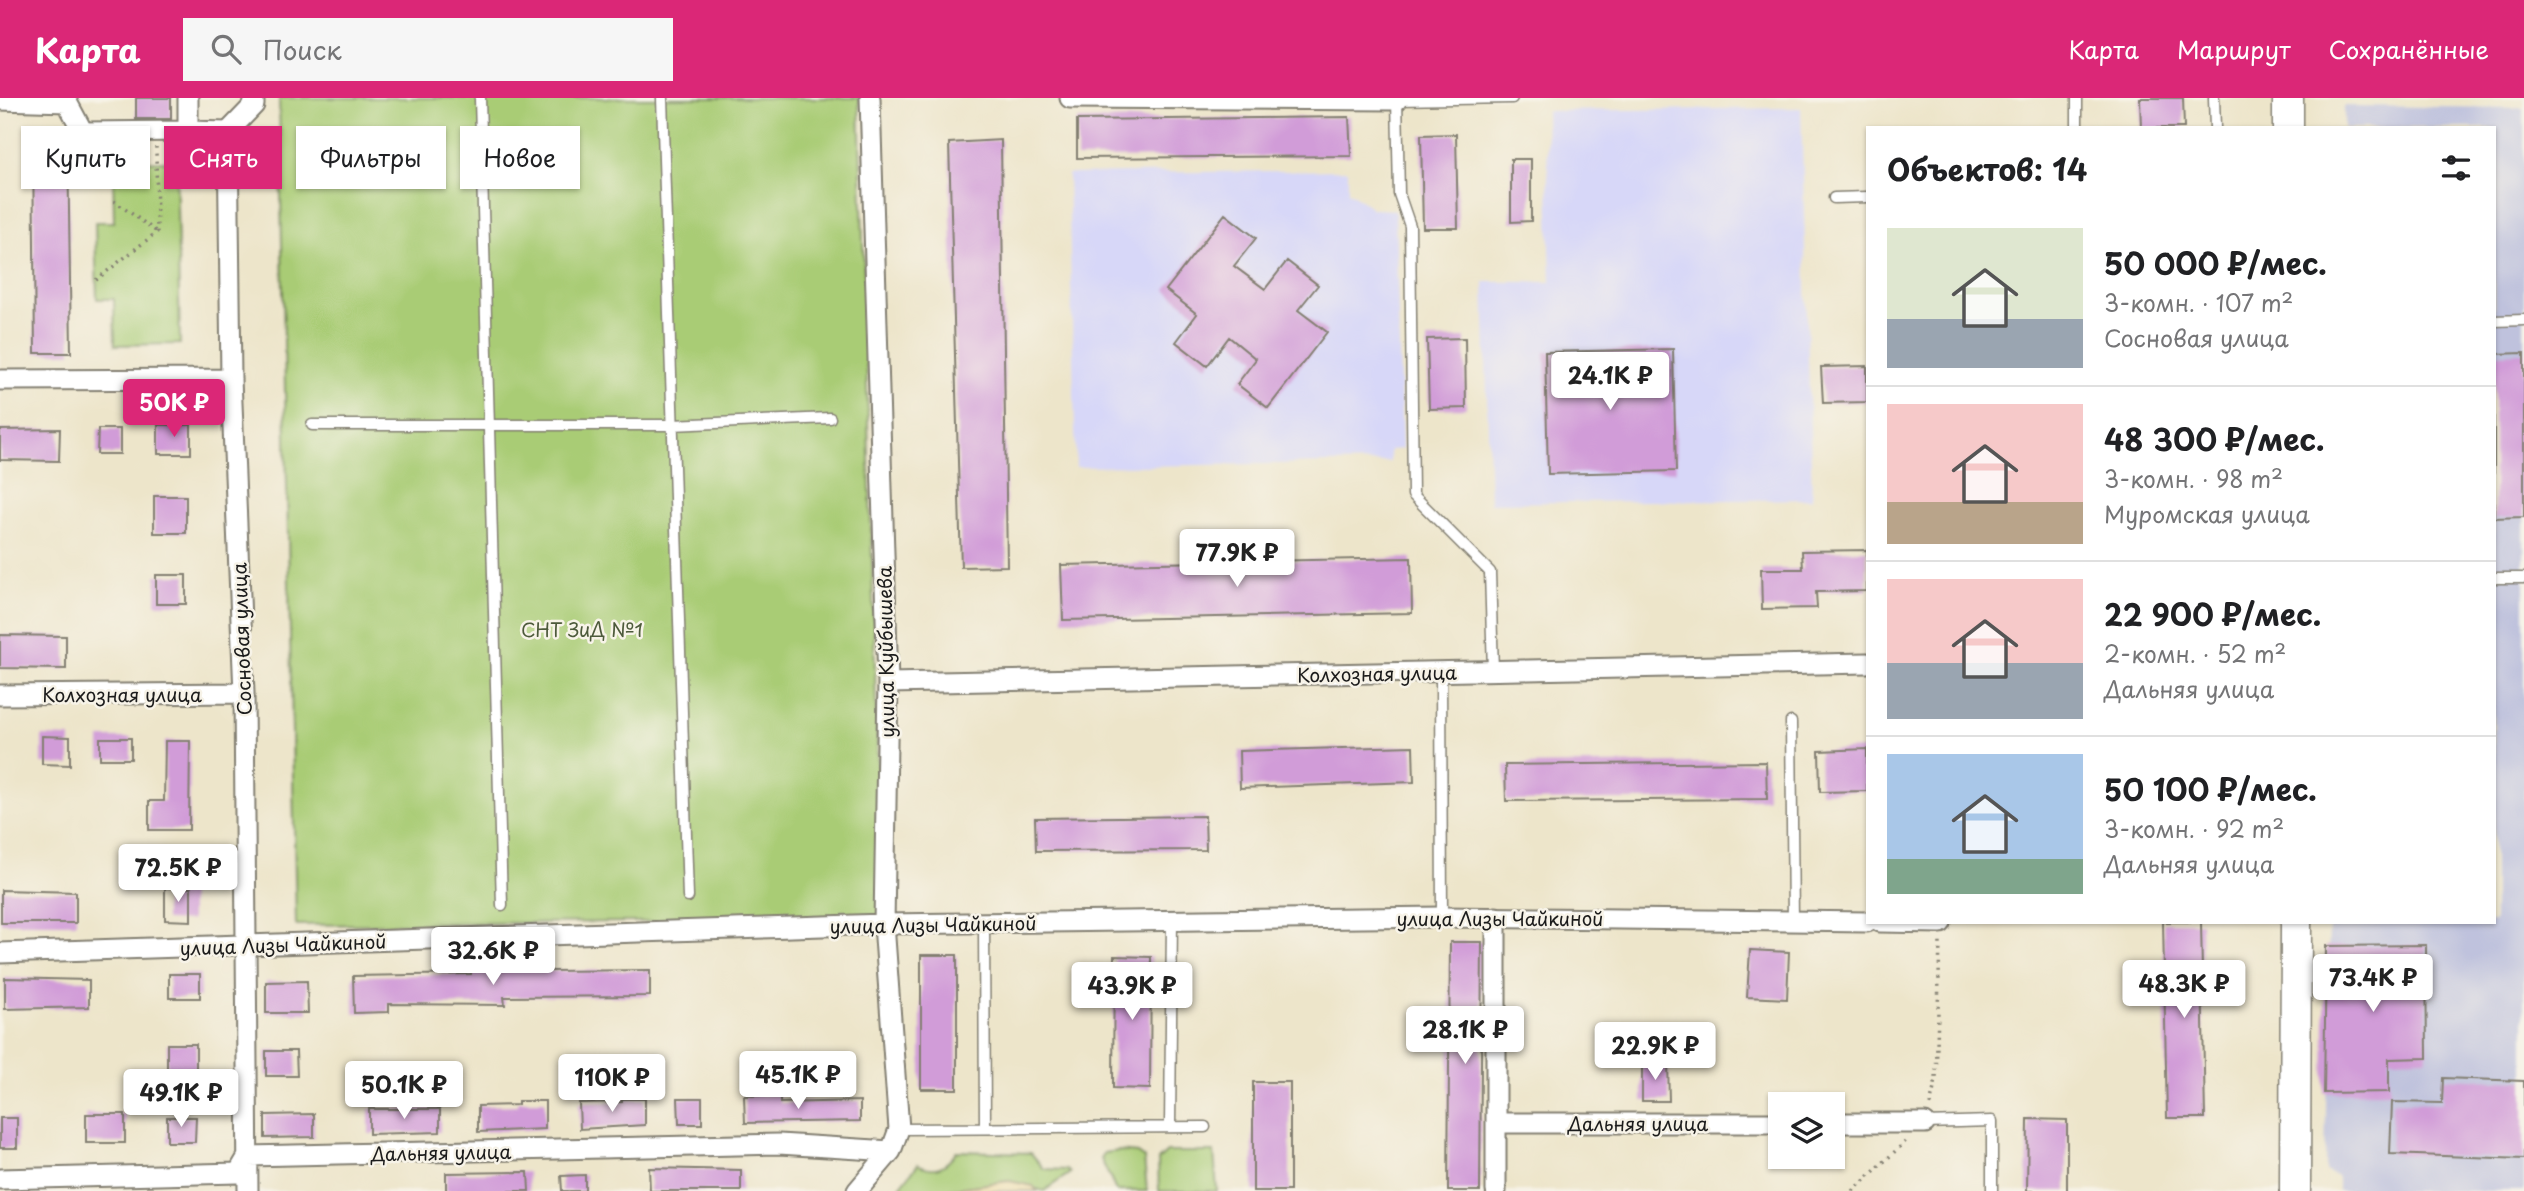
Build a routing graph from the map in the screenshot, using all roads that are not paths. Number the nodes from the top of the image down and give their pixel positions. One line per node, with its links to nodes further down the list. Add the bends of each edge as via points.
1 (188, 98): 13 (street)
2 (254, 98): 14 (street, via 254,105)
3 (480, 98): 27 (lane)
4 (662, 98): 29 (lane)
5 (870, 98): 35 (street, улица Куйбышева)
6 (1070, 98): 11 (street)
7 (1512, 98): 11 (lane)
8 (2077, 98): 15 (lane)
9 (2214, 98): 16 (lane)
10 (2288, 98): 17 (main road)
11 (1397, 99): 33 (lane, via 1399,194 1410,226 1413,495 1490,572)
12 (0, 100): 18 (street, via 67,102 83,132)
13 (188, 126)
14 (234, 126)
15 (2077, 126)
16 (2215, 126)
17 (2288, 126)
18 (164, 131)
19 (229, 189): 24 (street, Сосновая улица)
20 (1866, 197): 21 (lane)
21 (1834, 198)
22 (2524, 320): 23 (lane)
23 (2496, 321)
24 (231, 379): 25 (street); 36 (street, Сосновая улица)
25 (0, 380)
26 (830, 418): 29 (lane)
27 (489, 423): 28 (lane); 29 (lane); 40 (lane)
28 (312, 425)
29 (672, 425): 39 (lane)
30 (2496, 578): 31 (lane)
31 (2524, 578)
32 (1866, 663): 33 (street, Колхозная улица)
33 (1493, 671): 34 (street, Колхозная улица)
34 (1441, 672): 35 (street, Колхозная улица); 41 (lane)
35 (888, 683): 48 (street, улица Куйбышева)
36 (244, 693): 37 (street, Колхозная улица); 49 (street, Сосновая улица)
37 (0, 695)
38 (1791, 722): 44 (lane)
39 (688, 897)
40 (502, 905)
41 (1442, 917): 42 (street, улица Лизы Чайкиной); 43 (street, улица Лизы Чайкиной)
42 (1496, 917): 44 (street, улица Лизы Чайкиной); 51 (street)
43 (1172, 920): 46 (street, улица Лизы Чайкиной); 55 (lane)
44 (1793, 921): 45 (street, улица Лизы Чайкиной)
45 (1866, 922)
46 (984, 923): 48 (street, улица Лизы Чайкиной); 57 (lane)
47 (2296, 924): 66 (main road)
48 (884, 925): 49 (street, улица Лизы Чайкиной); 58 (street, улица Куйбышева)
49 (244, 946): 50 (street, улица Лизы Чайкиной); 60 (street, Сосновая улица)
50 (0, 953)
51 (1496, 1123): 52 (street, Дальняя улица); 64 (street)
52 (1768, 1123)
53 (1845, 1123): 54 (street)
54 (1925, 1123): 65 (lane, via 1992,1121)
55 (1170, 1127): 56 (lane); 57 (lane)
56 (1205, 1127)
57 (985, 1128): 58 (lane)
58 (899, 1129): 59 (street, улица Куйбышева)
59 (891, 1151): 60 (street, Дальняя улица, via 779,1144); 63 (street, улица Куйбышева)
60 (248, 1156): 61 (street, via 238,1173); 62 (street, Сосновая улица)
61 (0, 1179)
62 (248, 1191)
63 (857, 1191)
64 (1496, 1191)
65 (1992, 1191)
66 (2295, 1191)

